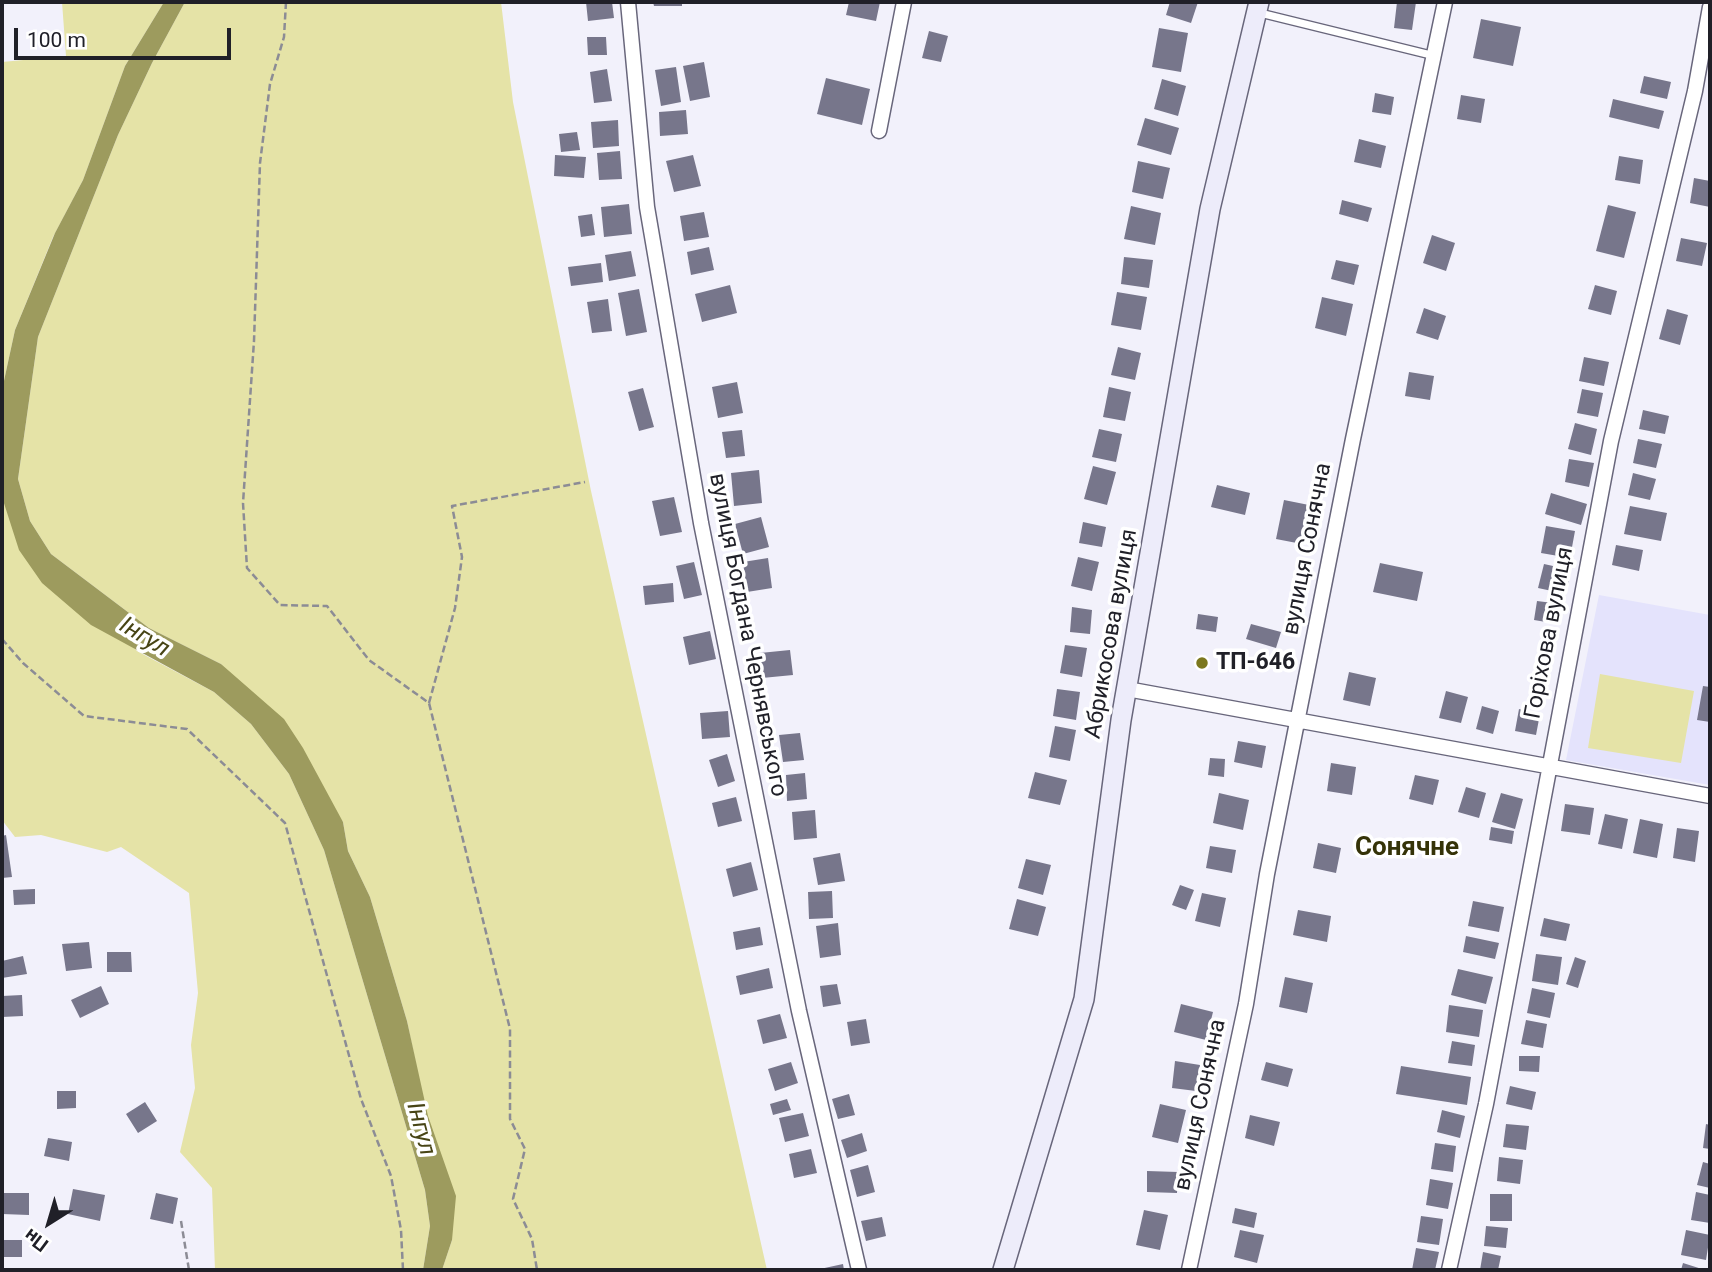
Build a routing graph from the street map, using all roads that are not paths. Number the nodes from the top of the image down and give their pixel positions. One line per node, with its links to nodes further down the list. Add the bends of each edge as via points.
1 (628, 2): 12 (street, вулиця Богдана Чернявського, via 647,207 701,523 799,1011)
2 (904, 2): 7 (street)
3 (1445, 2): 6 (street, вулиця Сонячна)
4 (1258, 7): 6 (lane); 8 (street, Абрикосова вулиця, via 1210,209)
5 (1710, 7): 10 (street, Горіхова вулиця, via 1695,91 1611,441)
6 (1436, 57): 9 (street, вулиця Сонячна)
7 (879, 131)
8 (1126, 690): 9 (street); 13 (street, Абрикосова вулиця, via 1084,999)
9 (1298, 720): 10 (street); 14 (street, вулиця Сонячна, via 1246,1004)
10 (1547, 766): 11 (street); 15 (street, Горіхова вулиця, via 1486,1104)
11 (1710, 796)
12 (859, 1270)
13 (1003, 1270)
14 (1189, 1270)
15 (1450, 1270)

